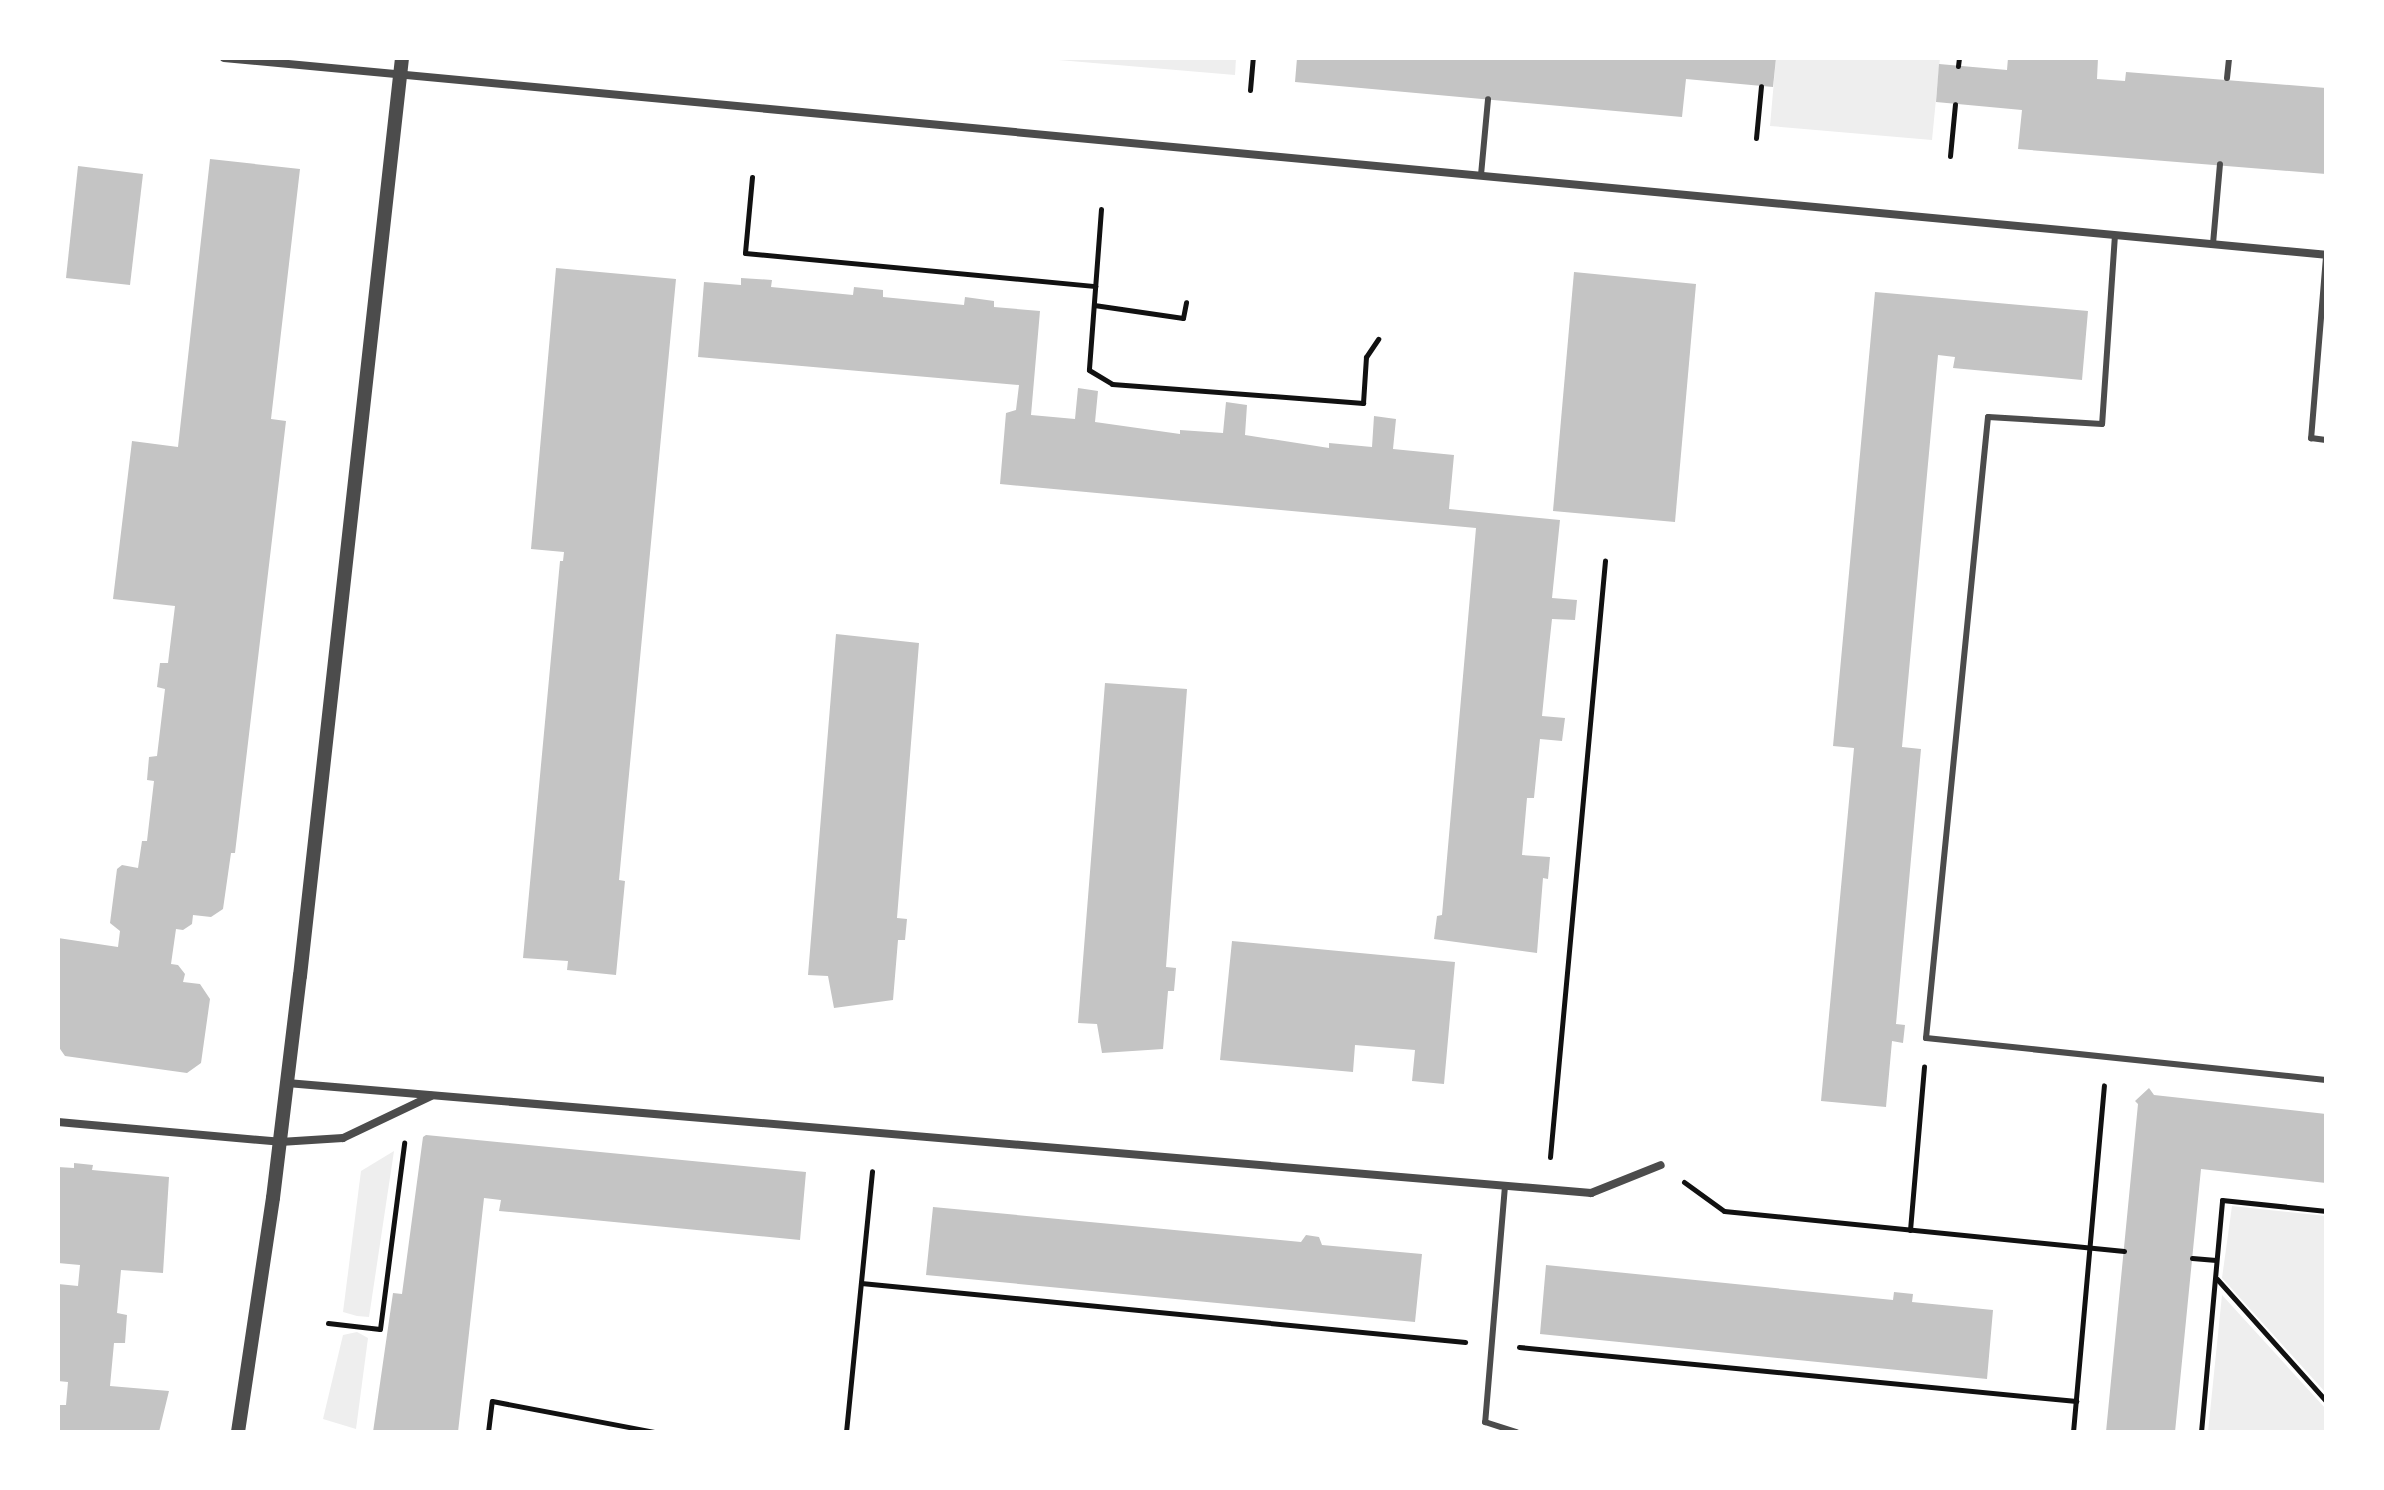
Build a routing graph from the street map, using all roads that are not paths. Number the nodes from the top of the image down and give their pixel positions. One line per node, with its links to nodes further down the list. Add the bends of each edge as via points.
1 (224, 58): 3 (street)
2 (2229, 58): 4 (lane)
3 (401, 65): 7 (street); 13 (street)
4 (2227, 78)
5 (1488, 99): 7 (lane)
6 (2220, 164): 9 (lane)
7 (1481, 175): 8 (street)
8 (2115, 235): 9 (street); 12 (lane, via 2102,424 1988,417 1926,1038)
9 (2213, 244): 10 (street)
10 (2326, 256): 11 (lane, via 2311,438)
11 (2326, 440)
12 (2326, 1080)
13 (287, 1083): 14 (street); 16 (street)
14 (432, 1096): 16 (street, via 343,1138); 18 (street)
15 (58, 1122): 16 (street)
16 (280, 1142): 19 (street)
17 (1661, 1165): 18 (street, via 1591,1193)
18 (1505, 1186): 20 (lane, via 1485,1422)
19 (238, 1432)
20 (1516, 1432)

